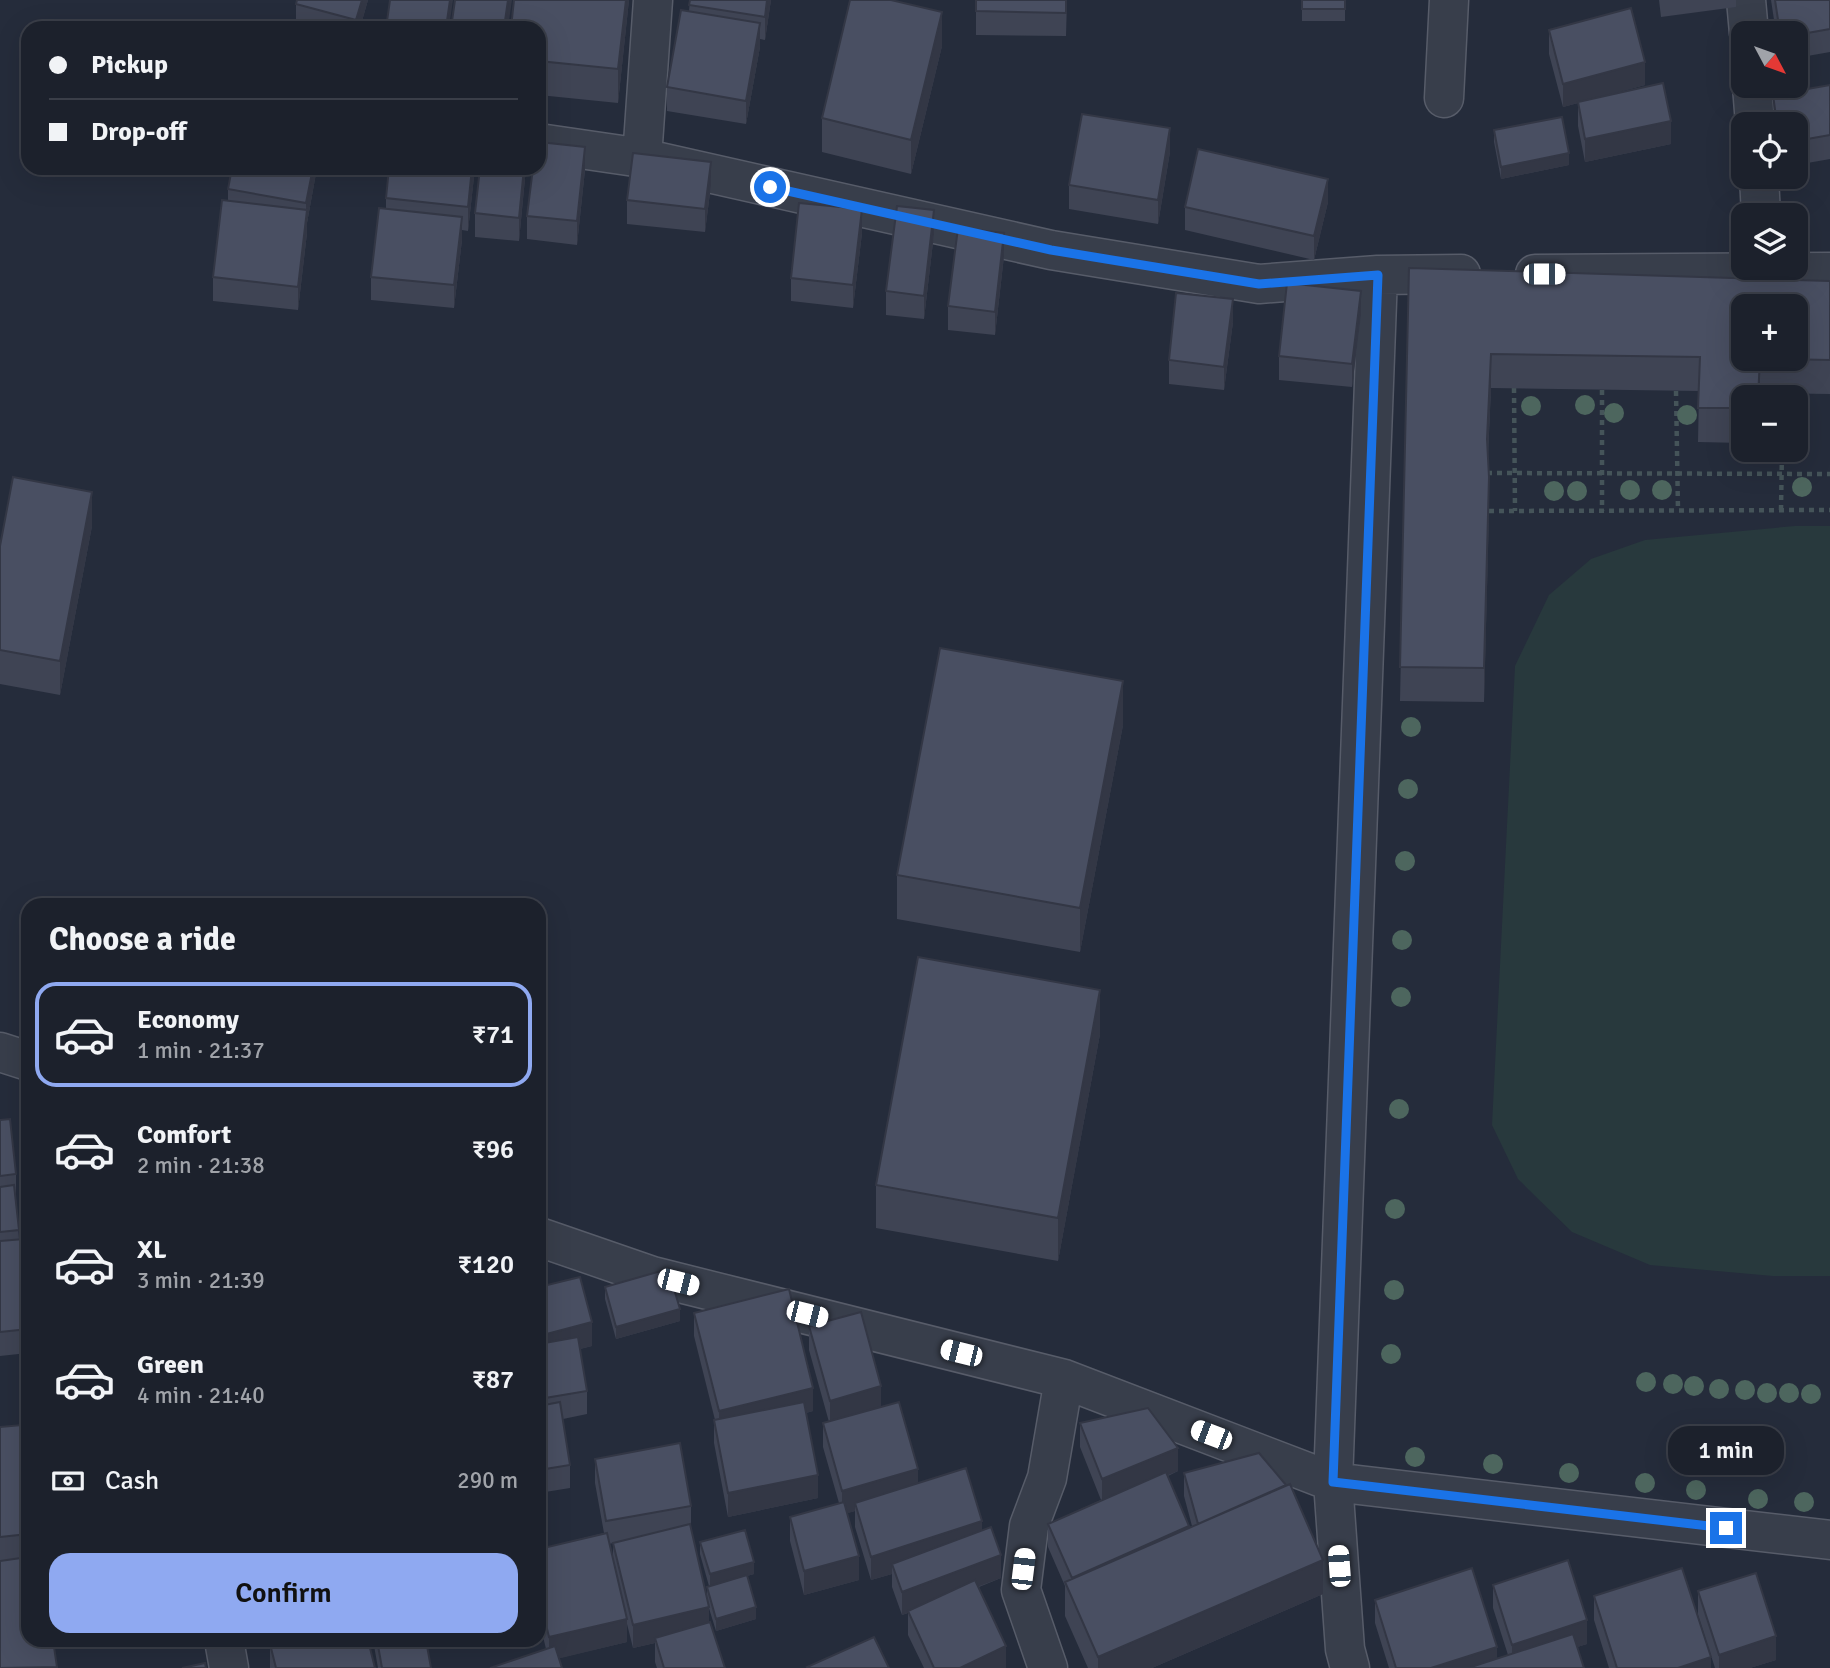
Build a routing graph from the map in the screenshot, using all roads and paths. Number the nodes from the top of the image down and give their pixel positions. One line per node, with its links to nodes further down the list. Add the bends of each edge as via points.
1 (653, 0): 7 (street)
2 (1449, 0): 5 (street)
3 (1746, 0): 4 (street)
4 (1748, 21)
5 (1444, 98)
6 (546, 145): 7 (street)
7 (642, 158): 11 (street, via 1051,250 1259,284)
8 (1731, 271): 11 (street)
9 (1808, 271): 10 (street)
10 (1830, 272)
11 (1378, 275): 32 (street)
12 (1514, 388): 17 (path)
13 (1602, 390): 18 (path)
14 (1676, 391): 19 (path)
15 (1782, 462): 20 (path)
16 (1487, 473): 17 (path)
17 (1514, 473): 18 (path); 22 (path)
18 (1602, 473): 19 (path); 26 (path)
19 (1677, 473): 20 (path); 27 (path)
20 (1782, 474): 21 (path); 23 (path)
21 (1830, 474)
22 (1515, 510): 25 (path); 26 (path)
23 (1781, 510): 24 (path); 27 (path)
24 (1830, 510)
25 (1489, 511)
26 (1602, 511): 27 (path)
27 (1678, 511)
28 (0, 1052): 29 (street)
29 (21, 1059)
30 (546, 1239): 31 (street, via 652,1276)
31 (1064, 1378): 32 (street); 36 (street, via 1047,1478 1029,1526 1021,1590)
32 (1333, 1482): 33 (street); 37 (street)
33 (1830, 1540)
34 (225, 1647): 35 (street)
35 (229, 1668)
36 (1048, 1668)
37 (1350, 1668)

